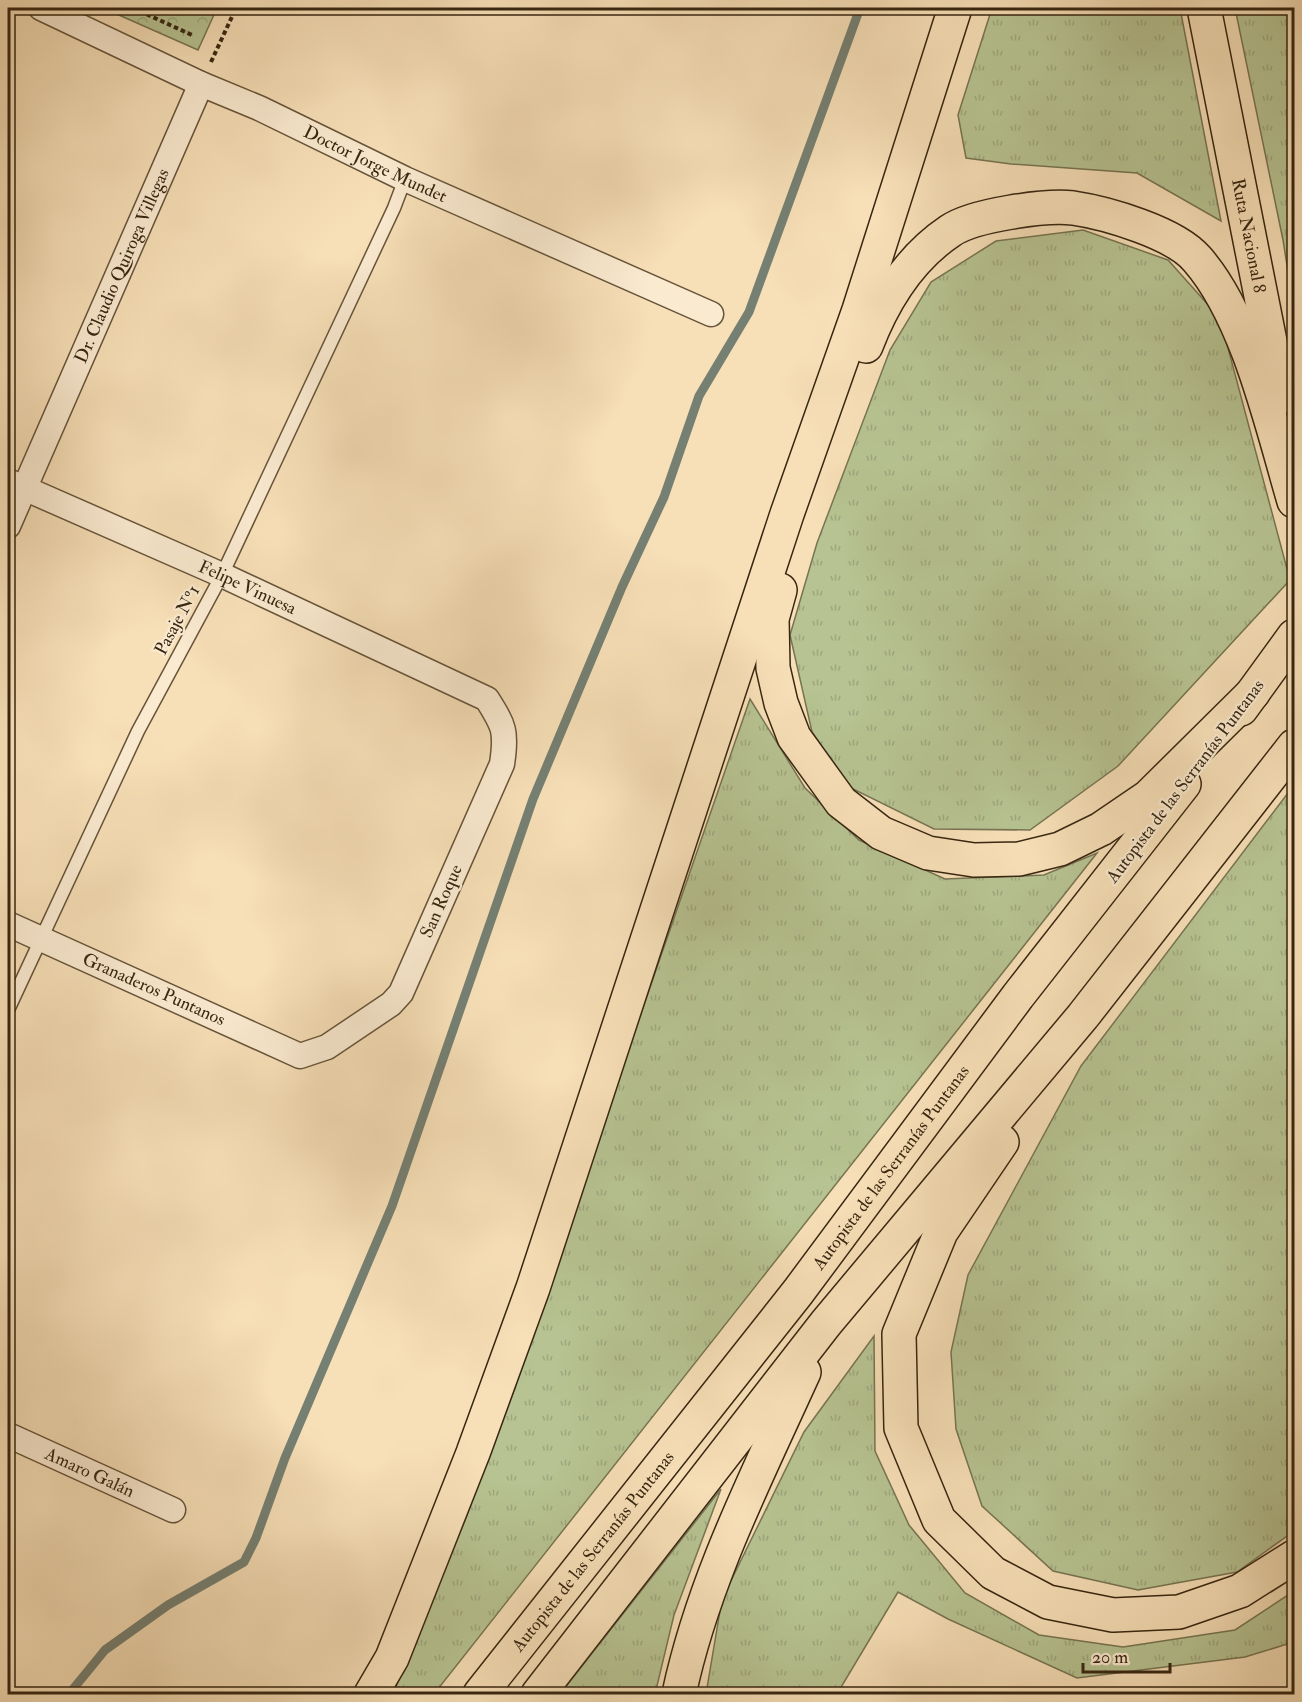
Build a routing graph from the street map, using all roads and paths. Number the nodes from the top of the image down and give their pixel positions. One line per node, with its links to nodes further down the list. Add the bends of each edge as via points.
1 (41, 8): 7 (street, Doctor Jorge Mundet)
2 (132, 8): 6 (path)
3 (236, 8): 7 (path)
4 (955, 8): 28 (highway, via 859,310 787,514 533,1288 473,1454 392,1658)
5 (1204, 8): 10 (highway, Ruta Nacional 8)
6 (192, 35)
7 (201, 84): 8 (street, Doctor Jorge Mundet); 11 (street, Dr. Claudio Quiroga Villegas)
8 (405, 179): 9 (street, Doctor Jorge Mundet); 14 (lane, Pasaje Nº1)
9 (711, 314)
10 (1294, 464)
11 (16, 485): 13 (street, Dr. Claudio Quiroga Villegas); 14 (street, Felipe Vinuesa)
12 (1294, 501): 16 (highway, via 1235,318 1196,257 1138,225 1071,208 1012,212 972,220 952,229 913,263 877,318 792,547 772,618 773,668 794,737 841,802 882,833 928,853 974,860 1019,858 1060,849 1101,829 1148,797)
13 (8, 526)
14 (222, 575): 17 (street, Felipe Vinuesa); 20 (lane, Pasaje Nº1, via 138,731)
15 (1288, 643): 16 (highway, Autopista de las Serranías Puntanas)
16 (1253, 693): 29 (highway, Autopista de las Serranías Puntanas, via 1018,996 798,1292)
17 (487, 699): 23 (street, San Roque, via 504,726 502,764 401,993 327,1047)
18 (1294, 747): 22 (highway)
19 (8, 924): 20 (street, Granaderos Puntanos)
20 (42, 939): 21 (lane, Pasaje Nº1); 23 (street, Granaderos Puntanos)
21 (8, 1010)
22 (1083, 1016): 24 (highway); 27 (highway, via 941,1232 899,1334 901,1428 939,1520 993,1573 1048,1602 1113,1615 1179,1612 1240,1591)
23 (300, 1056)
24 (826, 1323): 30 (highway); 31 (highway, via 716,1568 688,1652)
25 (8, 1435): 26 (street, Amaro Galán)
26 (173, 1510)
27 (1294, 1557)
28 (371, 1695)
29 (480, 1695)
30 (538, 1695)
31 (679, 1695)

